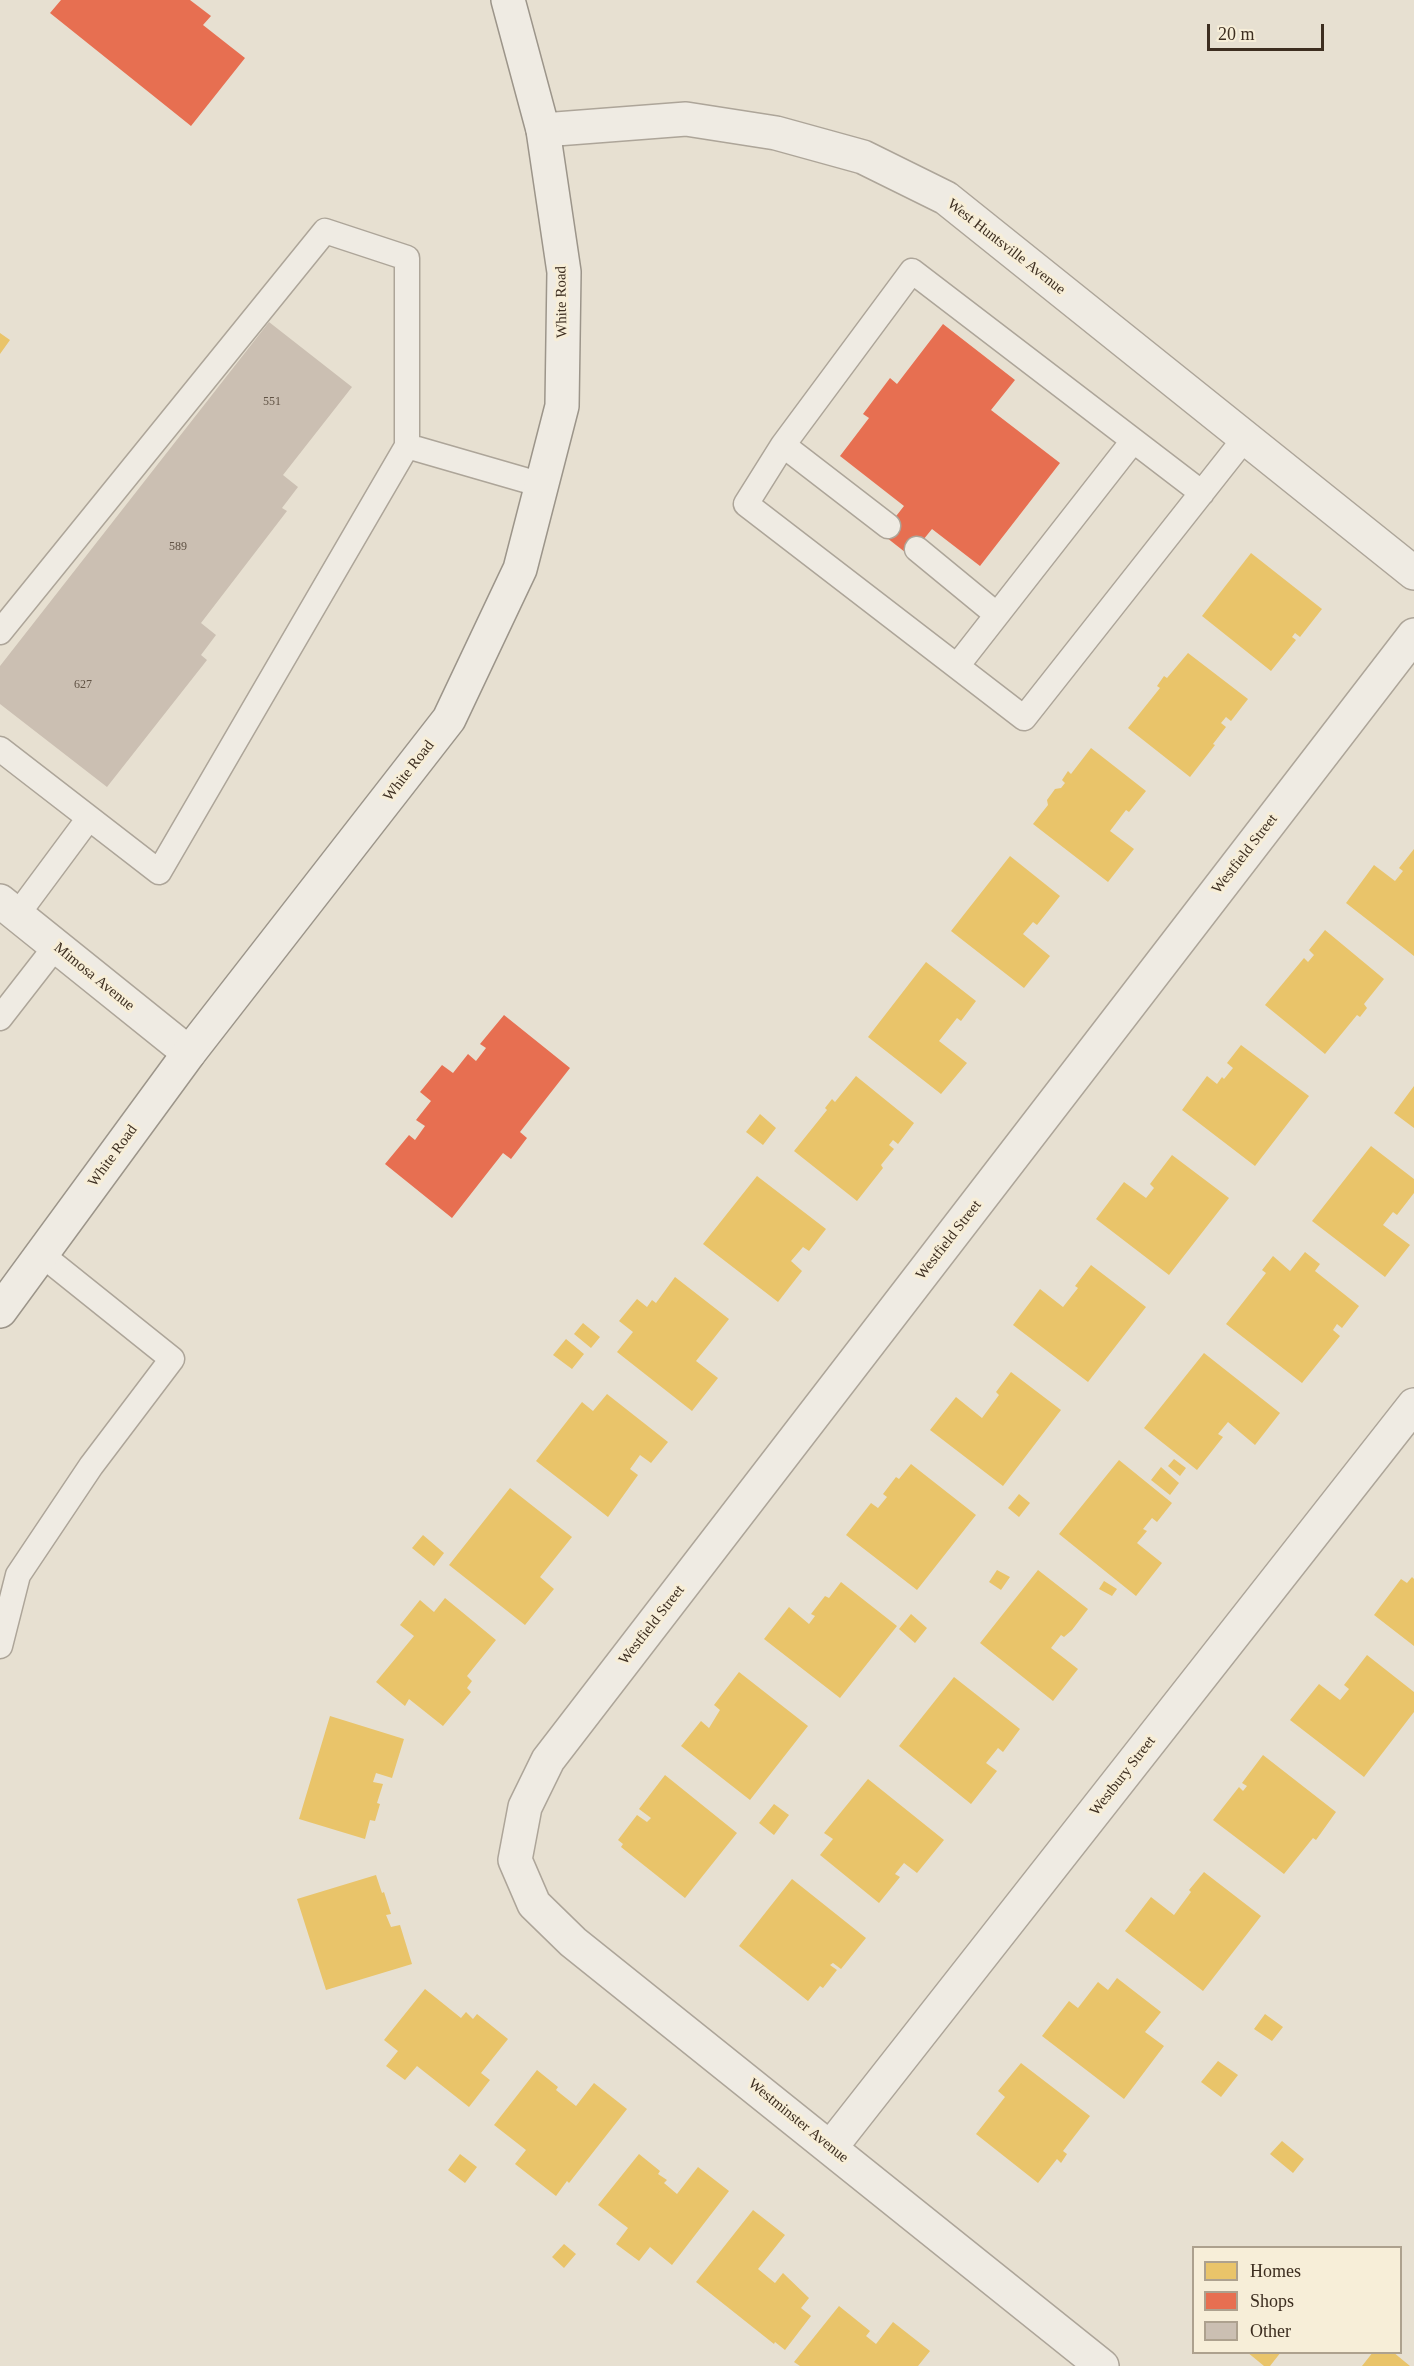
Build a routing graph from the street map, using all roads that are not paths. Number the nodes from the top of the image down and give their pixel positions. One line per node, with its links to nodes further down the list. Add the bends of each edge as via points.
1 (508, 0): 2 (street)
2 (543, 130): 3 (street, West Huntsville Avenue, via 686,119 776,133 862,157 946,198); 7 (street, White Road, via 564,272 562,406)
3 (1245, 438): 8 (lane); 11 (street, West Huntsville Avenue)
4 (1134, 441): 5 (lane, via 912,271); 8 (lane); 12 (lane)
5 (783, 445): 9 (lane); 15 (lane, via 746,504)
6 (407, 446): 7 (lane); 13 (lane, via 407,258 325,231); 17 (lane, via 159,872)
7 (542, 485): 21 (street, White Road, via 520,569 449,719)
8 (1202, 493): 15 (lane, via 1024,718)
9 (888, 526)
10 (917, 549): 12 (lane)
11 (1414, 573)
12 (996, 614): 15 (lane)
13 (0, 632)
14 (1414, 635): 26 (street, Westfield Street, via 548,1760 525,1807)
15 (957, 666)
16 (0, 749): 17 (lane)
17 (89, 818): 18 (lane)
18 (9, 908): 19 (street, Mimosa Avenue)
19 (56, 946): 20 (lane); 21 (street, Mimosa Avenue)
20 (0, 1018)
21 (189, 1053): 22 (street, White Road)
22 (41, 1254): 23 (street, White Road); 25 (lane, via 172,1359 92,1466 18,1575)
23 (0, 1311)
24 (1414, 1405): 27 (street, Westbury Street)
25 (0, 1646)
26 (514, 1860): 27 (street, Westminster Avenue, via 534,1904 573,1942)
27 (831, 2147): 28 (street, Westminster Avenue)
28 (1102, 2366)

